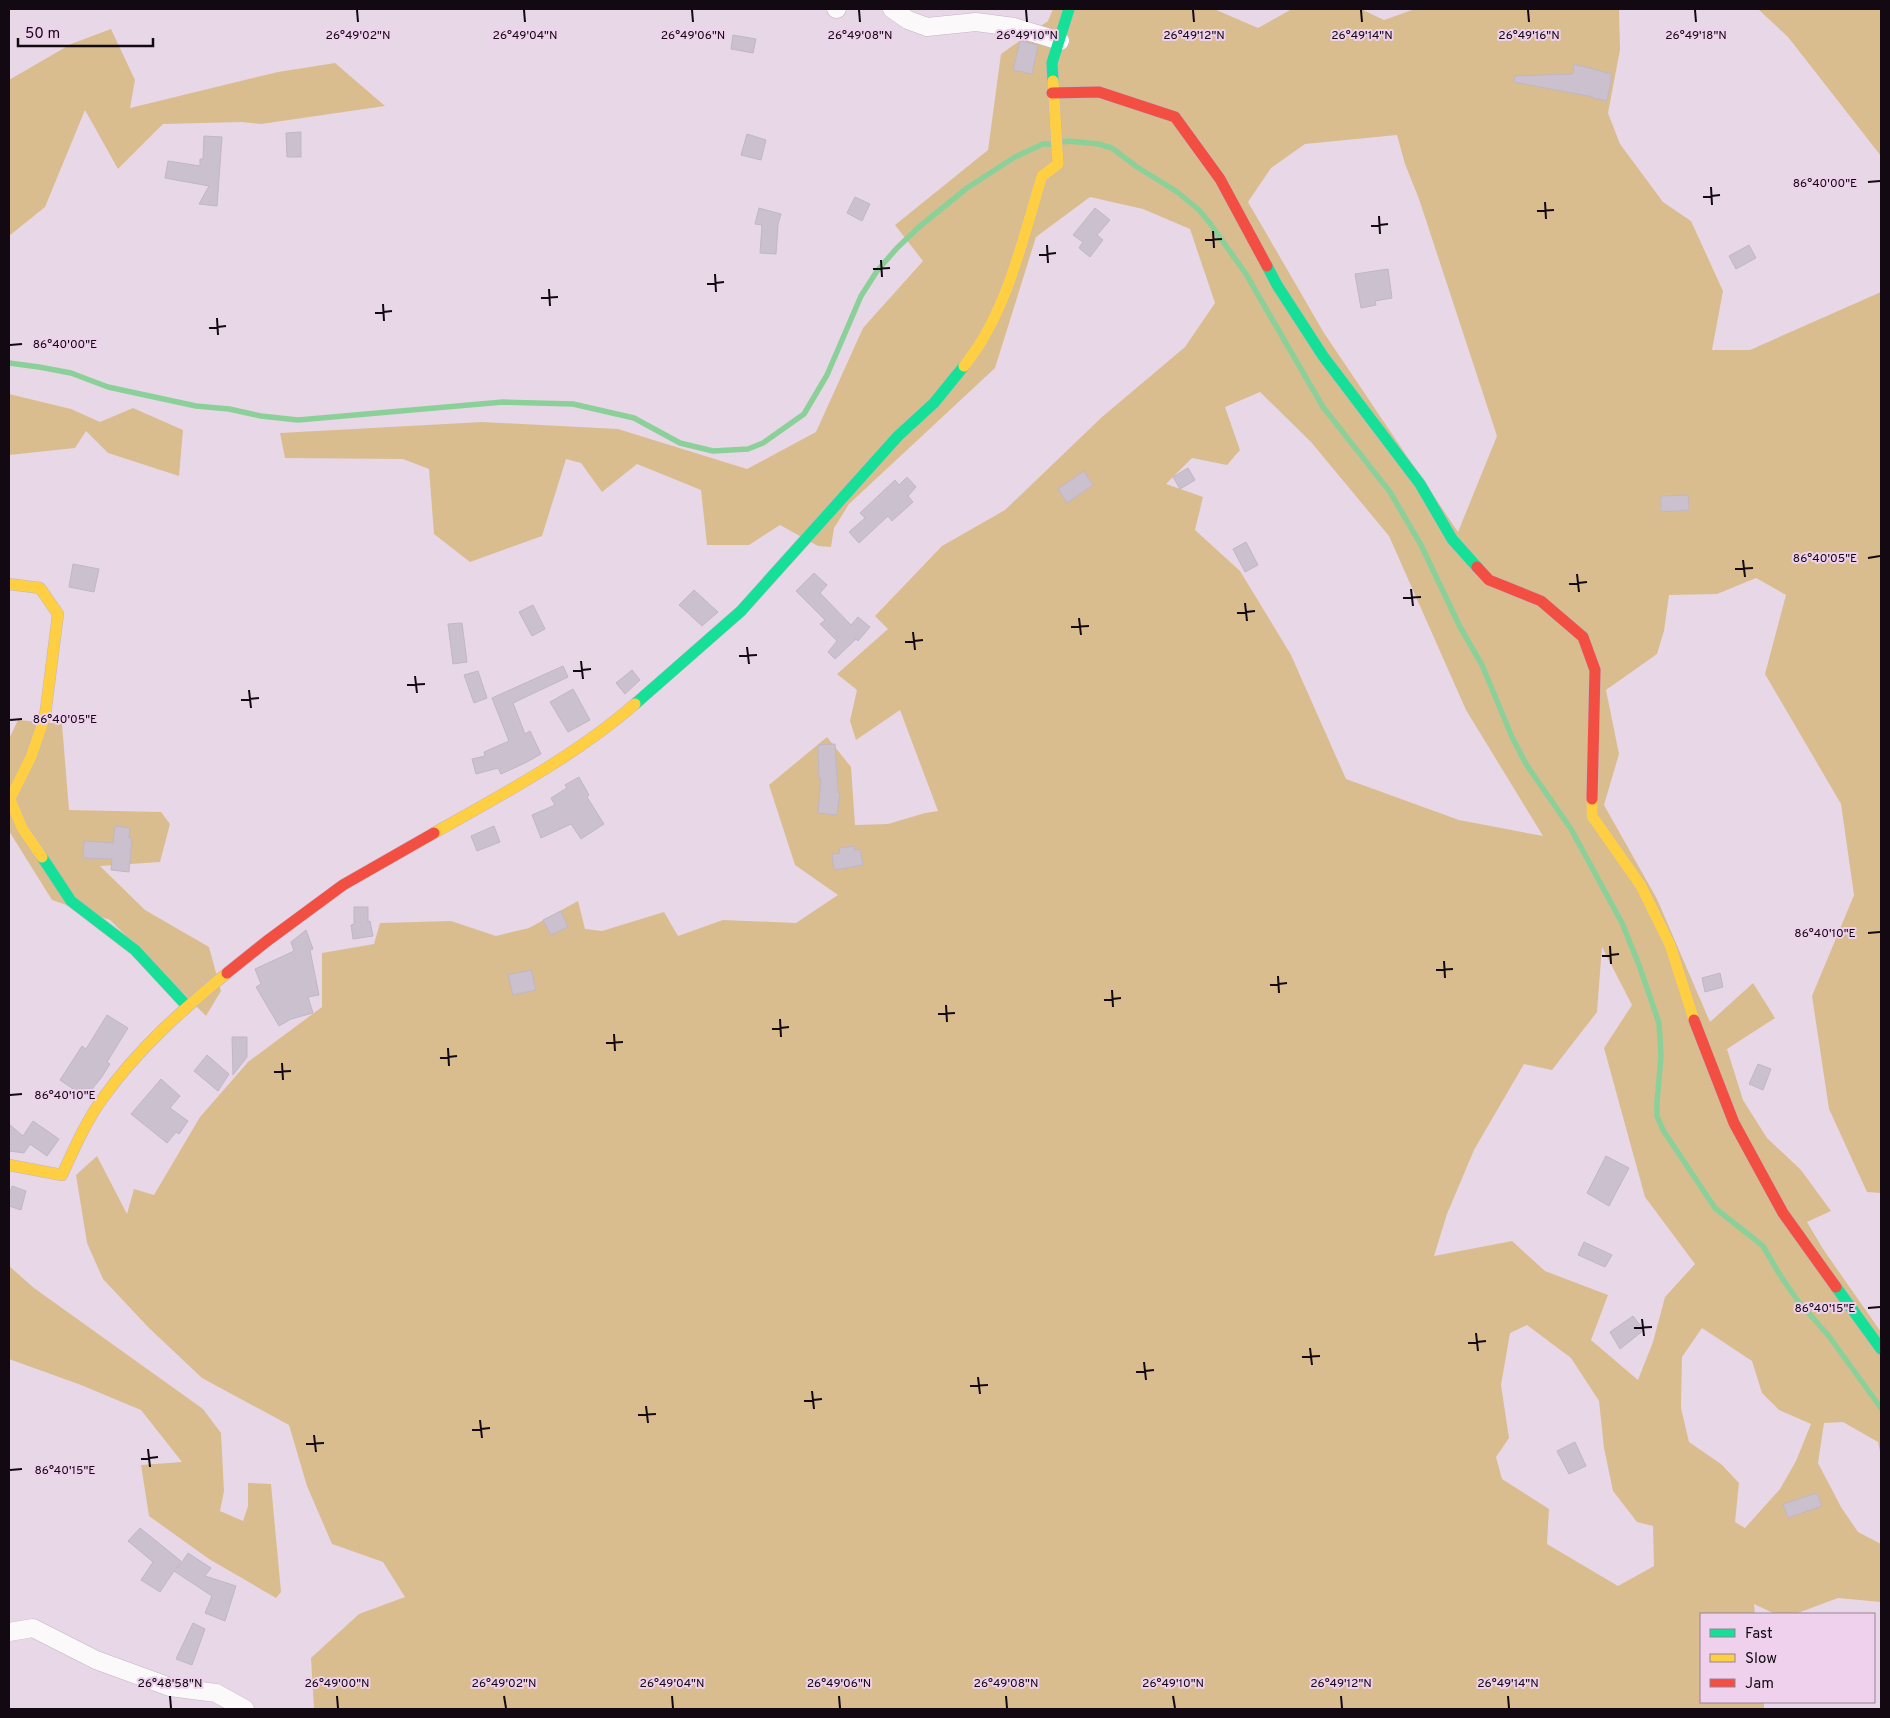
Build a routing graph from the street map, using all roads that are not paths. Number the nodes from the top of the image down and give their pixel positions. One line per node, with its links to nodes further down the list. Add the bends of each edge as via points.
1 (892, 9): 3 (street, via 908,20 927,26 976,22 1014,27)
2 (1068, 9): 3 (street)
3 (1060, 40): 4 (street, via 1052,63)
4 (1052, 93): 6 (street, via 1058,164 1042,176 1002,302 977,350 934,403 898,436 741,611 617,720 479,808 343,885 266,941); 8 (street, via 1099,92 1175,117 1220,180 1277,285 1323,356 1420,484 1452,540 1489,580 1542,600 1583,637 1594,670 1592,816 1641,886 1670,945 1698,1031 1734,1123 1783,1212)
5 (9, 584): 6 (street, via 40,588 58,614 45,716 31,757 10,799 22,828 71,901 134,950)
6 (187, 1006): 7 (street, via 142,1051 103,1098 62,1175)
7 (9, 1165)
8 (1881, 1349)
9 (9, 1632): 10 (street, via 33,1628 96,1660 170,1687 216,1693)
10 (245, 1709)

